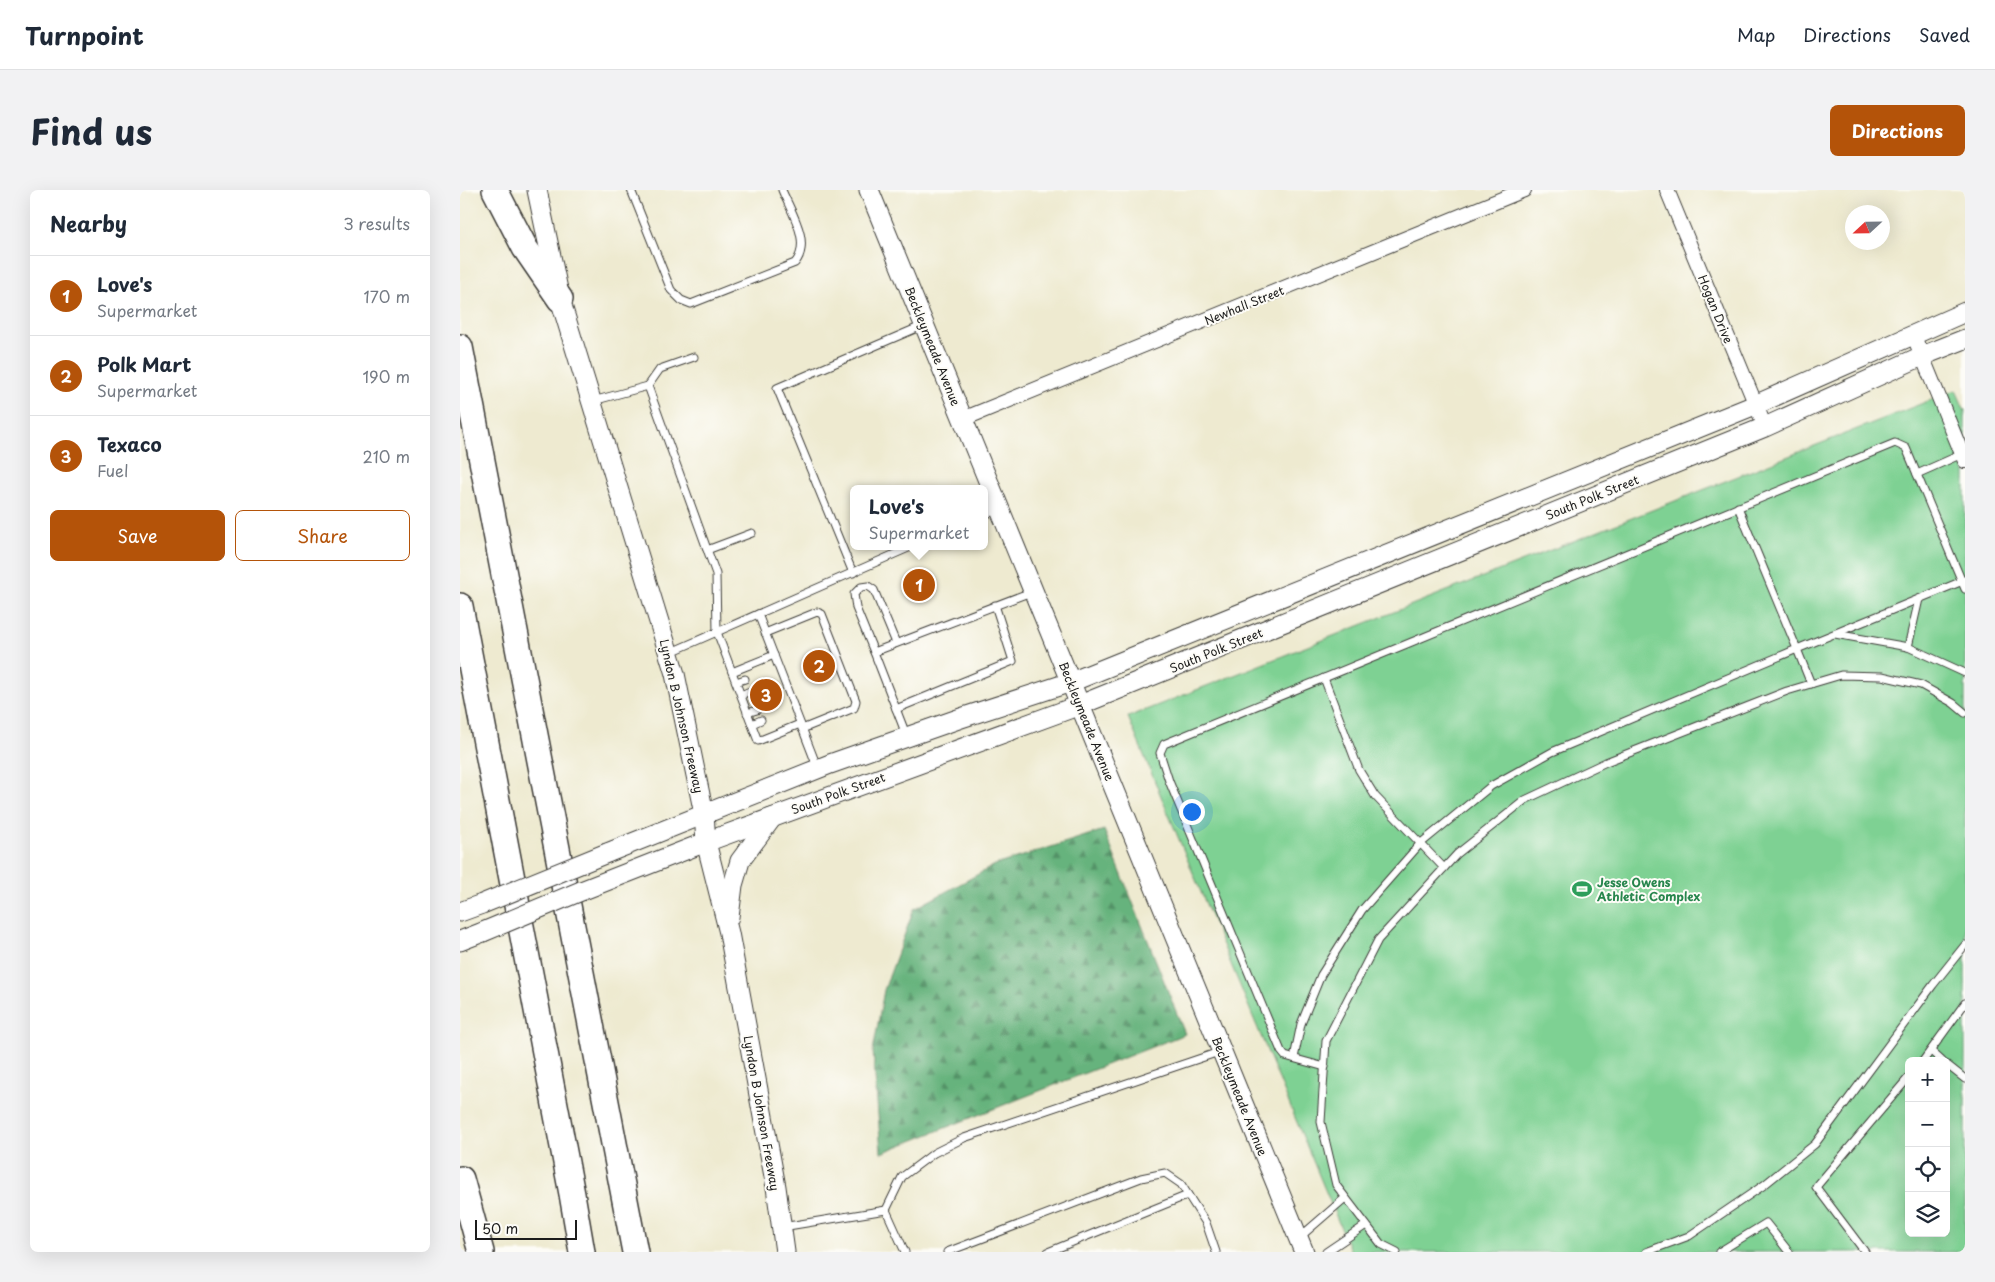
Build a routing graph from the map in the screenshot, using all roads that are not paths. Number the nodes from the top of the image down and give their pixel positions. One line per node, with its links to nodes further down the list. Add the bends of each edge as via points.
1 (495, 190): 8 (highway, via 525,248)
2 (537, 190): 8 (main road, Lyndon B Johnson Freeway)
3 (631, 190): 4 (lane, via 670,290 691,304 795,263 800,257 803,243)
4 (782, 190)
5 (869, 190): 10 (main road, Beckleymeade Avenue)
6 (1524, 190): 19 (street, Newhall Street)
7 (1667, 190): 18 (street, Hogan Drive)
8 (560, 299): 17 (main road, Lyndon B Johnson Freeway)
9 (1965, 312): 11 (main road, South Polk Street)
10 (924, 325): 19 (main road, Beckleymeade Avenue); 32 (lane, via 777,388)
11 (1913, 334): 14 (street); 18 (main road, South Polk Street)
12 (1965, 339): 14 (main road, South Polk Street)
13 (460, 347): 99 (highway)
14 (1922, 356): 20 (main road, South Polk Street); 21 (street)
15 (694, 357): 16 (lane, via 660,369)
16 (648, 386): 17 (lane); 29 (lane)
17 (592, 402): 47 (main road, Lyndon B Johnson Freeway)
18 (1755, 405): 20 (street, Hogan Drive); 28 (main road, South Polk Street)
19 (963, 419): 23 (main road, Beckleymeade Avenue)
20 (1765, 428): 31 (main road, South Polk Street)
21 (1964, 458): 22 (lane)
22 (1917, 474): 25 (lane, via 1906,448 1895,443); 33 (lane)
23 (984, 485)
24 (988, 499): 26 (main road, Beckleymeade Avenue)
25 (1738, 507): 45 (lane); 51 (lane)
26 (992, 512): 35 (main road, Beckleymeade Avenue)
27 (752, 533): 29 (lane)
28 (1434, 535): 31 (main road); 54 (main road, South Polk Street)
29 (707, 550): 40 (lane, via 716,574)
30 (904, 550): 32 (lane)
31 (1444, 557): 58 (main road, South Polk Street)
32 (853, 573): 39 (lane)
33 (1964, 581): 34 (lane); 36 (lane)
34 (1965, 589)
35 (1034, 591): 38 (lane); 54 (main road, Beckleymeade Avenue)
36 (1920, 599): 42 (lane); 44 (lane)
37 (460, 606): 98 (highway)
38 (995, 606): 43 (lane); 60 (lane, via 1013,661)
39 (758, 614): 40 (lane); 41 (lane)
40 (717, 632): 47 (lane); 49 (lane)
41 (765, 633): 48 (lane); 67 (lane, via 817,612 822,614 856,701 854,708)
42 (1834, 634): 44 (lane); 45 (lane)
43 (896, 643): 46 (lane); 46 (lane, via 874,590 868,586 860,587 854,594 856,608)
44 (1908, 647): 50 (lane)
45 (1797, 649): 55 (lane); 73 (lane, via 1552,752 1492,786)
46 (874, 652): 60 (lane)
47 (669, 653): 70 (main road, Lyndon B Johnson Freeway)
48 (774, 655): 49 (lane); 59 (lane, via 774,667 786,698)
49 (732, 672): 53 (lane)
50 (1965, 673)
51 (1324, 678): 73 (lane, via 1359,770 1375,796); 84 (lane, via 1164,744 1160,753 1280,1051)
52 (745, 679): 53 (lane)
53 (736, 682): 57 (lane)
54 (1071, 682): 58 (main road, Beckleymeade Avenue); 68 (main road, South Polk Street)
55 (1811, 684): 64 (lane, via 1842,675 1882,676 1920,685); 74 (lane, via 1606,762 1526,800)
56 (750, 691): 57 (lane)
57 (741, 695): 63 (lane)
58 (1080, 705): 71 (main road, South Polk Street); 80 (main road, Beckleymeade Avenue)
59 (794, 708): 62 (lane); 67 (lane)
60 (896, 709): 68 (lane)
61 (757, 710): 63 (lane)
62 (786, 711)
63 (747, 713): 66 (lane)
64 (1965, 713)
65 (761, 720): 66 (lane)
66 (752, 724): 67 (lane, via 758,741)
67 (801, 726): 69 (lane)
68 (907, 737): 69 (main road, South Polk Street)
69 (818, 769): 70 (main road, South Polk Street)
70 (704, 814): 72 (main road, Lyndon B Johnson Freeway); 75 (main road, South Polk Street, bridge)
71 (772, 818): 72 (main road, South Polk Street); 76 (main road, via 740,861 730,907)
72 (706, 842): 76 (main road, Lyndon B Johnson Freeway); 77 (main road, South Polk Street, bridge)
73 (1420, 844): 74 (lane); 84 (lane, via 1362,910 1321,975 1301,1024)
74 (1444, 868): 85 (lane, via 1378,940 1326,1041)
75 (466, 910)
76 (729, 933): 94 (main road, Lyndon B Johnson Freeway)
77 (460, 941)
78 (1965, 945): 107 (lane, via 1815,1144 1764,1185 1689,1236)
79 (1965, 1003): 81 (lane)
80 (1222, 1051): 92 (lane, via 964,1138 934,1153 902,1177); 95 (main road, Beckleymeade Avenue)
81 (1931, 1051): 82 (lane); 83 (lane)
82 (1926, 1057)
83 (1938, 1057)
84 (1294, 1058): 85 (lane)
85 (1325, 1067): 91 (lane, via 1321,1122 1336,1185)
86 (1950, 1067): 87 (lane)
87 (1965, 1079)
88 (1905, 1082): 110 (lane, via 1816,1187)
89 (461, 1176): 96 (main road); 97 (highway)
90 (1188, 1195): 102 (lane, via 1181,1184 1165,1173 1141,1178); 103 (lane); 104 (lane, via 1206,1223)
91 (1345, 1198): 93 (lane); 95 (lane)
92 (886, 1210): 94 (lane); 101 (lane)
93 (1366, 1225): 105 (lane); 106 (lane, via 1381,1244)
94 (782, 1227): 100 (main road, Lyndon B Johnson Freeway)
95 (1301, 1245)
96 (473, 1252)
97 (481, 1252)
98 (582, 1252)
99 (635, 1252)
100 (786, 1252)
101 (905, 1252)
102 (947, 1252)
103 (1048, 1252)
104 (1216, 1252)
105 (1326, 1252)
106 (1397, 1252)
107 (1646, 1252)
108 (1719, 1252): 109 (lane, via 1766,1223)
109 (1789, 1252)
110 (1865, 1252)

